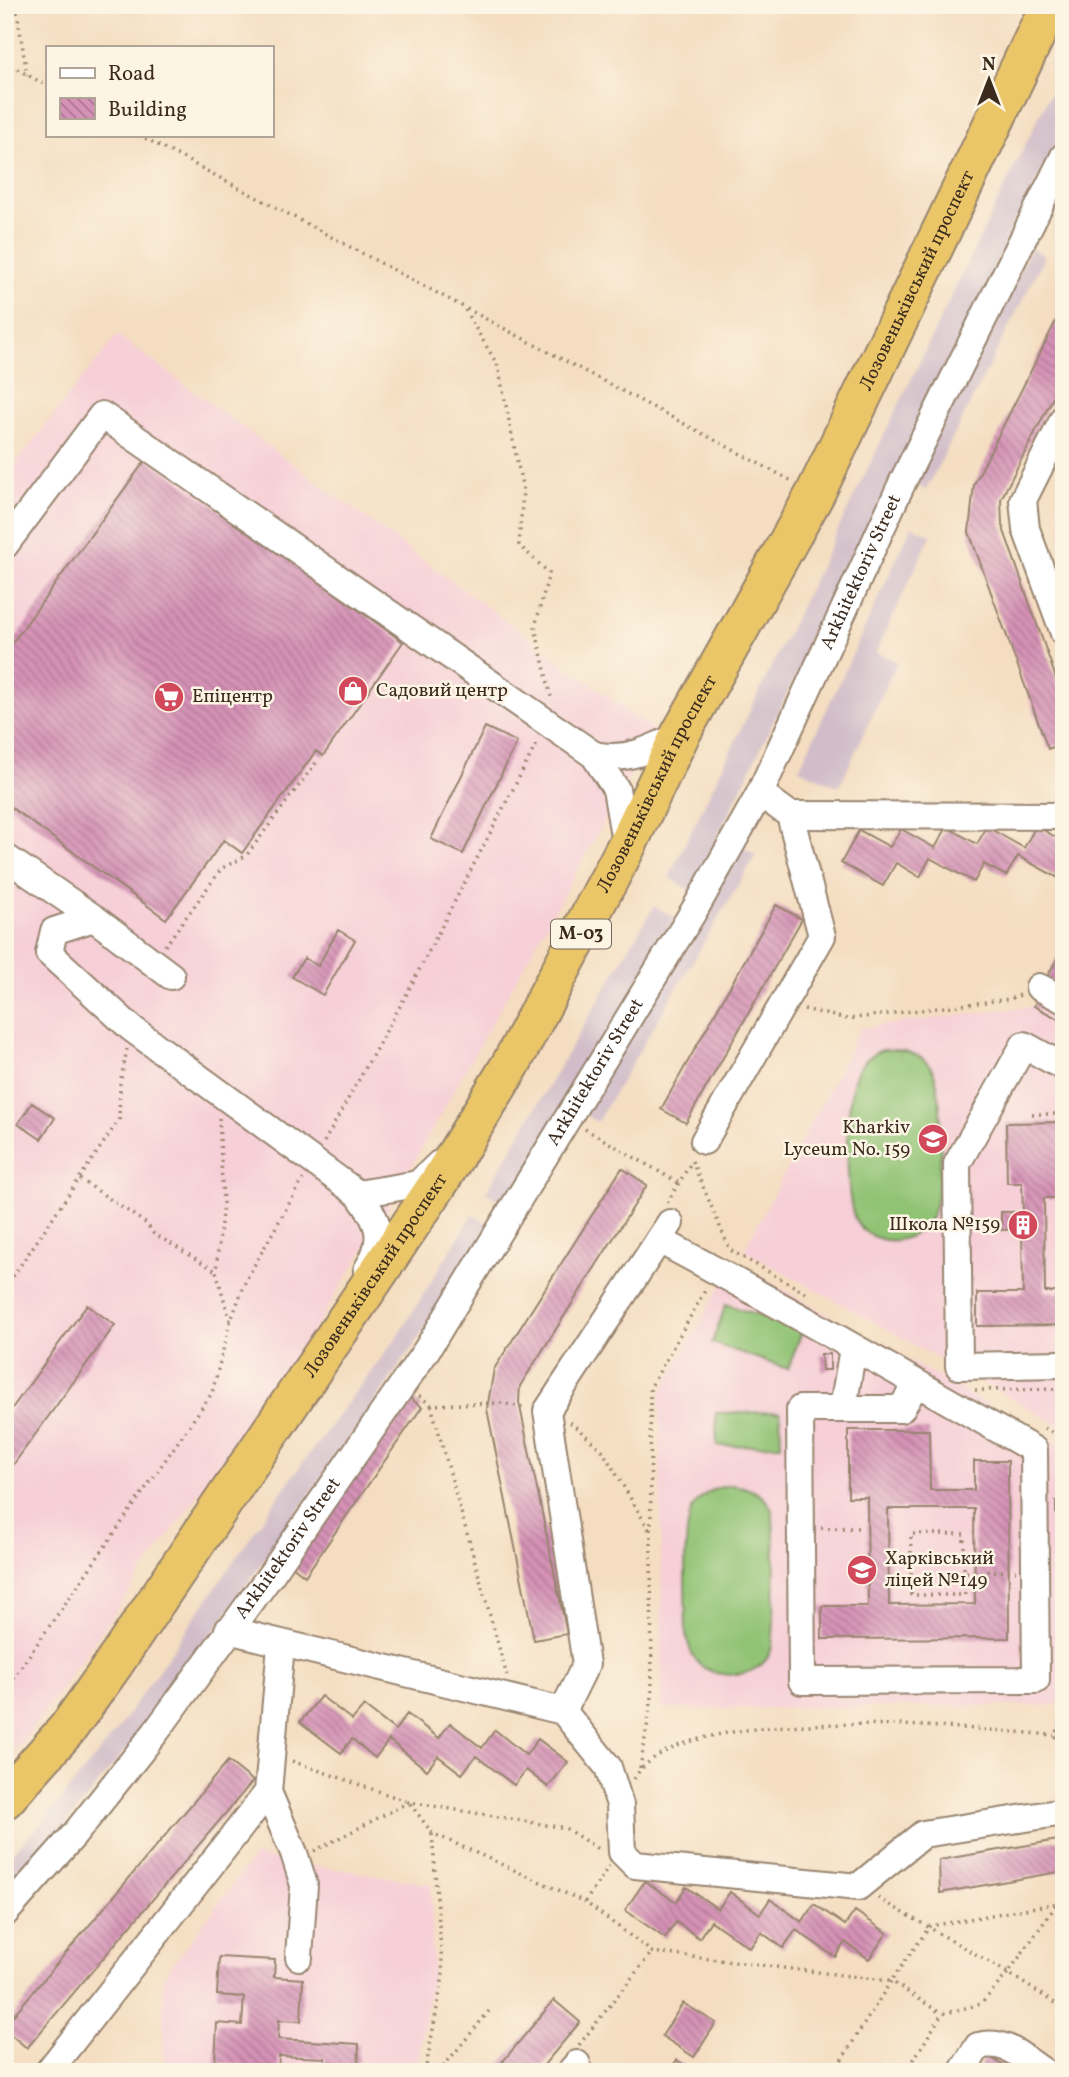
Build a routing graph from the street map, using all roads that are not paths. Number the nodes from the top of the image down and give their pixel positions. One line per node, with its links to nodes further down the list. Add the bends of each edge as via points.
1 (1050, 5): 6 (highway, Лозовеньківський проспект / М-03, via 815,494)
2 (1064, 156): 8 (street, Arkhitektoriv Street, via 903,481)
3 (1064, 418): 5 (street, via 1023,500 1026,529)
4 (5, 545): 7 (street, via 102,415)
5 (1064, 633)
6 (680, 735): 7 (street, via 632,756); 11 (highway, Лозовеньківський проспект / М-03)
7 (594, 755): 11 (street, via 616,789)
8 (760, 793): 9 (street); 26 (street, Arkhitektoriv Street, via 695,909 426,1351)
9 (790, 815): 10 (street); 19 (street, via 822,936)
10 (1064, 816)
11 (626, 847): 17 (highway, Лозовеньківський проспект / М-03)
12 (5, 857): 13 (street)
13 (94, 918): 14 (street); 20 (street, via 54,930 49,953 131,1028)
14 (165, 966)
15 (1038, 987): 16 (street)
16 (1064, 1000)
17 (511, 1064): 20 (street, via 486,1087 427,1177 418,1184); 21 (highway, Лозовеньківський проспект / М-03, via 438,1184)
18 (1064, 1067): 23 (street, via 1024,1045 957,1164 959,1366)
19 (698, 1151)
20 (358, 1194): 21 (street, via 376,1216 380,1232 370,1265 328,1333)
21 (328, 1348): 30 (highway, Лозовеньківський проспект / М-03, via 68,1728)
22 (853, 1348): 24 (street); 25 (street); 28 (street, via 723,1260 665,1232 547,1412 586,1664)
23 (1064, 1364)
24 (917, 1383): 25 (street, via 901,1409); 25 (street, via 1034,1450 1036,1680 802,1681 800,1409)
25 (843, 1408)
26 (228, 1630): 27 (street); 32 (street, Arkhitektoriv Street, via 155,1733)
27 (281, 1645): 28 (street); 29 (street)
28 (563, 1711): 31 (street, via 608,1767 620,1805 618,1856 635,1865 858,1887 923,1834)
29 (268, 1792): 33 (street, via 304,1885); 34 (street)
30 (5, 1799)
31 (1064, 1812)
32 (5, 1913)
33 (299, 1957)
34 (48, 2072)
35 (962, 2072): 36 (street, via 978,2046 993,2042)
36 (1044, 2072)

